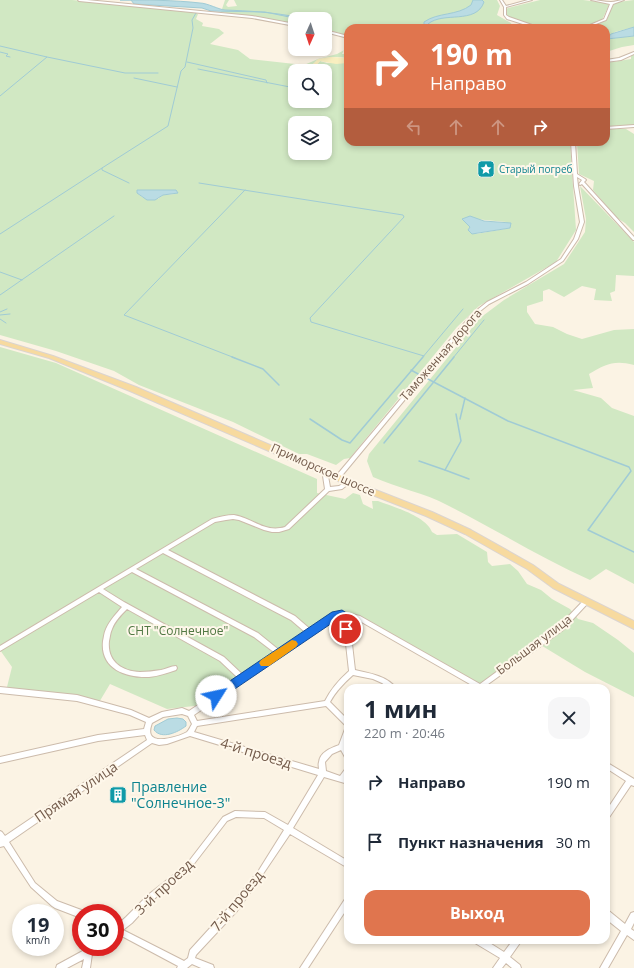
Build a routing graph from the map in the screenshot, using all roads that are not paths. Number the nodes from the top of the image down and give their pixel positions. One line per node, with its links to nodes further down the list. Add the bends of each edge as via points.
1 (78, 0): 8 (street)
2 (501, 0): 7 (street)
3 (531, 0): 7 (street)
4 (592, 0): 6 (street)
5 (623, 0): 6 (street)
6 (612, 3): 10 (street, via 605,19)
7 (505, 7): 9 (street, via 505,15 508,18)
8 (288, 24)
9 (525, 24)
10 (593, 24)
11 (332, 33): 12 (street)
12 (344, 36)
13 (634, 53): 14 (street)
14 (610, 60)
15 (634, 126): 16 (street)
16 (610, 128)
17 (573, 146): 18 (street, Таможенная дорога)
18 (576, 175): 19 (street, via 584,180); 20 (street, Таможенная дорога)
19 (583, 183): 20 (street); 21 (street)
20 (576, 186): 24 (street, Таможенная дорога, via 581,228 564,258 527,283 488,303 473,315)
21 (634, 239)
22 (0, 342): 23 (main road, Приморское шоссе, via 45,355 112,380)
23 (328, 473): 24 (main road, Приморское шоссе); 26 (street, via 325,476)
24 (338, 477): 25 (main road, Приморское шоссе)
25 (349, 482): 26 (street, via 340,488); 30 (main road, Приморское шоссе, via 468,532)
26 (328, 488): 27 (street, via 282,530 266,530 233,517 224,518 214,520)
27 (164, 551): 28 (street); 34 (street, via 293,618)
28 (133, 570): 29 (street); 36 (street, via 256,635)
29 (100, 590): 31 (street); 35 (street)
30 (586, 602): 33 (main road, Приморское шоссе); 42 (street, Большая улица, via 561,628)
31 (126, 606): 37 (street, via 107,632 105,650 109,662 140,675 151,675); 39 (street, via 222,659)
32 (342, 614): 34 (street, via 335,615); 38 (street); 41 (street, via 360,618)
33 (634, 625)
34 (310, 633): 36 (street)
35 (0, 649)
36 (279, 653): 39 (street)
37 (174, 668)
38 (352, 672): 40 (street, via 384,680); 44 (street, via 335,688)
39 (242, 678): 45 (street)
40 (388, 684)
41 (475, 684)
42 (484, 684)
43 (0, 690): 47 (street, via 77,698 131,713)
44 (327, 703): 46 (street); 48 (street)
45 (190, 714): 47 (street, via 182,711); 48 (street)
46 (344, 720)
47 (149, 721): 49 (street)
48 (195, 724): 50 (street)
49 (146, 732): 51 (street); 54 (street, via 98,738)
50 (190, 733): 51 (street, via 162,742); 56 (street, 4-й проезд)
51 (151, 741): 62 (street, Прямая улица)
52 (344, 741): 53 (street)
53 (342, 747): 56 (street, 7-й проезд, via 324,758)
54 (0, 760)
55 (610, 768): 58 (street)
56 (323, 773): 57 (street, 4-й проезд); 60 (street, 7-й проезд)
57 (344, 780)
58 (632, 782): 59 (street)
59 (610, 812)
60 (290, 829): 63 (street, 3-й проезд); 68 (street, 3-й проезд, via 265,815 235,814 225,818 188,867 151,897); 77 (street, 7-й проезд, via 234,908 193,953)
61 (0, 834): 62 (street)
62 (2, 843): 65 (street, via 45,896 55,904)
63 (344, 863)
64 (344, 907): 82 (street)
65 (72, 911)
66 (634, 916): 69 (street)
67 (610, 917): 69 (street)
68 (124, 924)
69 (626, 929): 71 (street); 85 (street)
70 (124, 934): 78 (street)
71 (634, 936)
72 (484, 944): 76 (street)
73 (515, 944): 76 (street)
74 (82, 956): 79 (street)
75 (88, 956): 80 (street)
76 (505, 957): 83 (street); 84 (street)
77 (191, 960): 78 (street, 7-й проезд); 81 (street)
78 (183, 967)
79 (60, 968)
80 (86, 968)
81 (210, 968)
82 (304, 968)
83 (496, 968)
84 (517, 968)
85 (604, 968)

